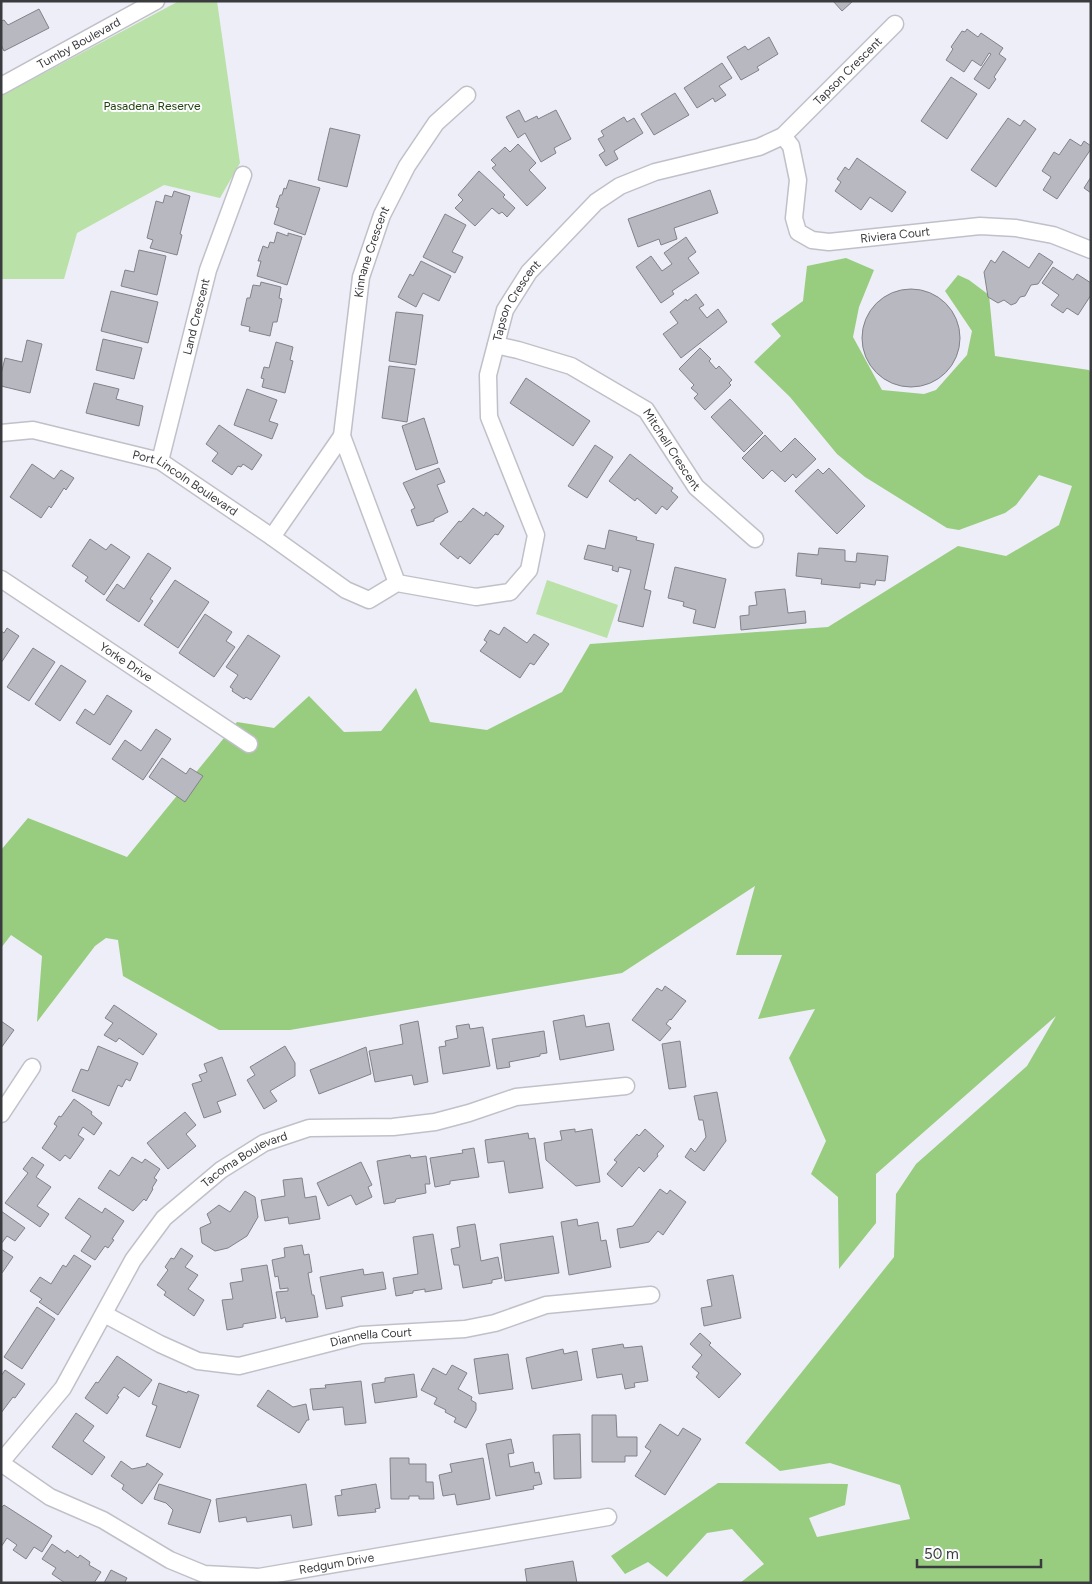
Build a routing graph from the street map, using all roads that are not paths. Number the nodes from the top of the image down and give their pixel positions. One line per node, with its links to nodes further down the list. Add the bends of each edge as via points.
1 (156, 1): 3 (street, Tumby Boulevard)
2 (894, 24): 5 (street, Tapson Crescent)
3 (1, 86)
4 (467, 95): 10 (street, Kinnane Crescent, via 436,124 408,166 382,215 361,277)
5 (783, 136): 7 (street, Riviera Court, via 791,146 798,180 794,218 798,232 812,240 829,242 989,226 1053,234); 8 (street, Tapson Crescent, via 759,147 655,172 620,186 596,202 528,272 505,310)
6 (243, 175): 11 (street, Land Crescent, via 208,270)
7 (1091, 250)
8 (496, 345): 13 (street, Mitchell Crescent, via 571,366 646,410 696,487); 15 (street, Tapson Crescent, via 488,375 489,417 536,535 529,570 510,592 476,597)
9 (1, 433): 11 (street, Port Lincoln Boulevard, via 33,430)
10 (342, 436): 12 (street, Kinnane Crescent); 15 (street, Kinnane Crescent)
11 (160, 461): 12 (street, Port Lincoln Boulevard)
12 (272, 537): 15 (street, Port Lincoln Boulevard, via 346,590 369,600)
13 (754, 539)
14 (1, 579): 16 (street, Yorke Drive)
15 (397, 583)
16 (250, 744)
17 (32, 1067): 19 (street)
18 (626, 1086): 21 (street, Tacoma Boulevard, via 516,1097 469,1113 394,1128 309,1128 264,1143 221,1170 164,1218 132,1260)
19 (1, 1114)
20 (651, 1295): 21 (street, Diannella Court, via 546,1305 495,1323 465,1329 361,1334 239,1366 198,1361)
21 (104, 1314): 22 (street, Tacoma Boulevard, via 63,1388)
22 (1, 1463): 23 (street, Redgum Drive, via 50,1497 103,1520 170,1560 204,1574 260,1577)
23 (608, 1517)

